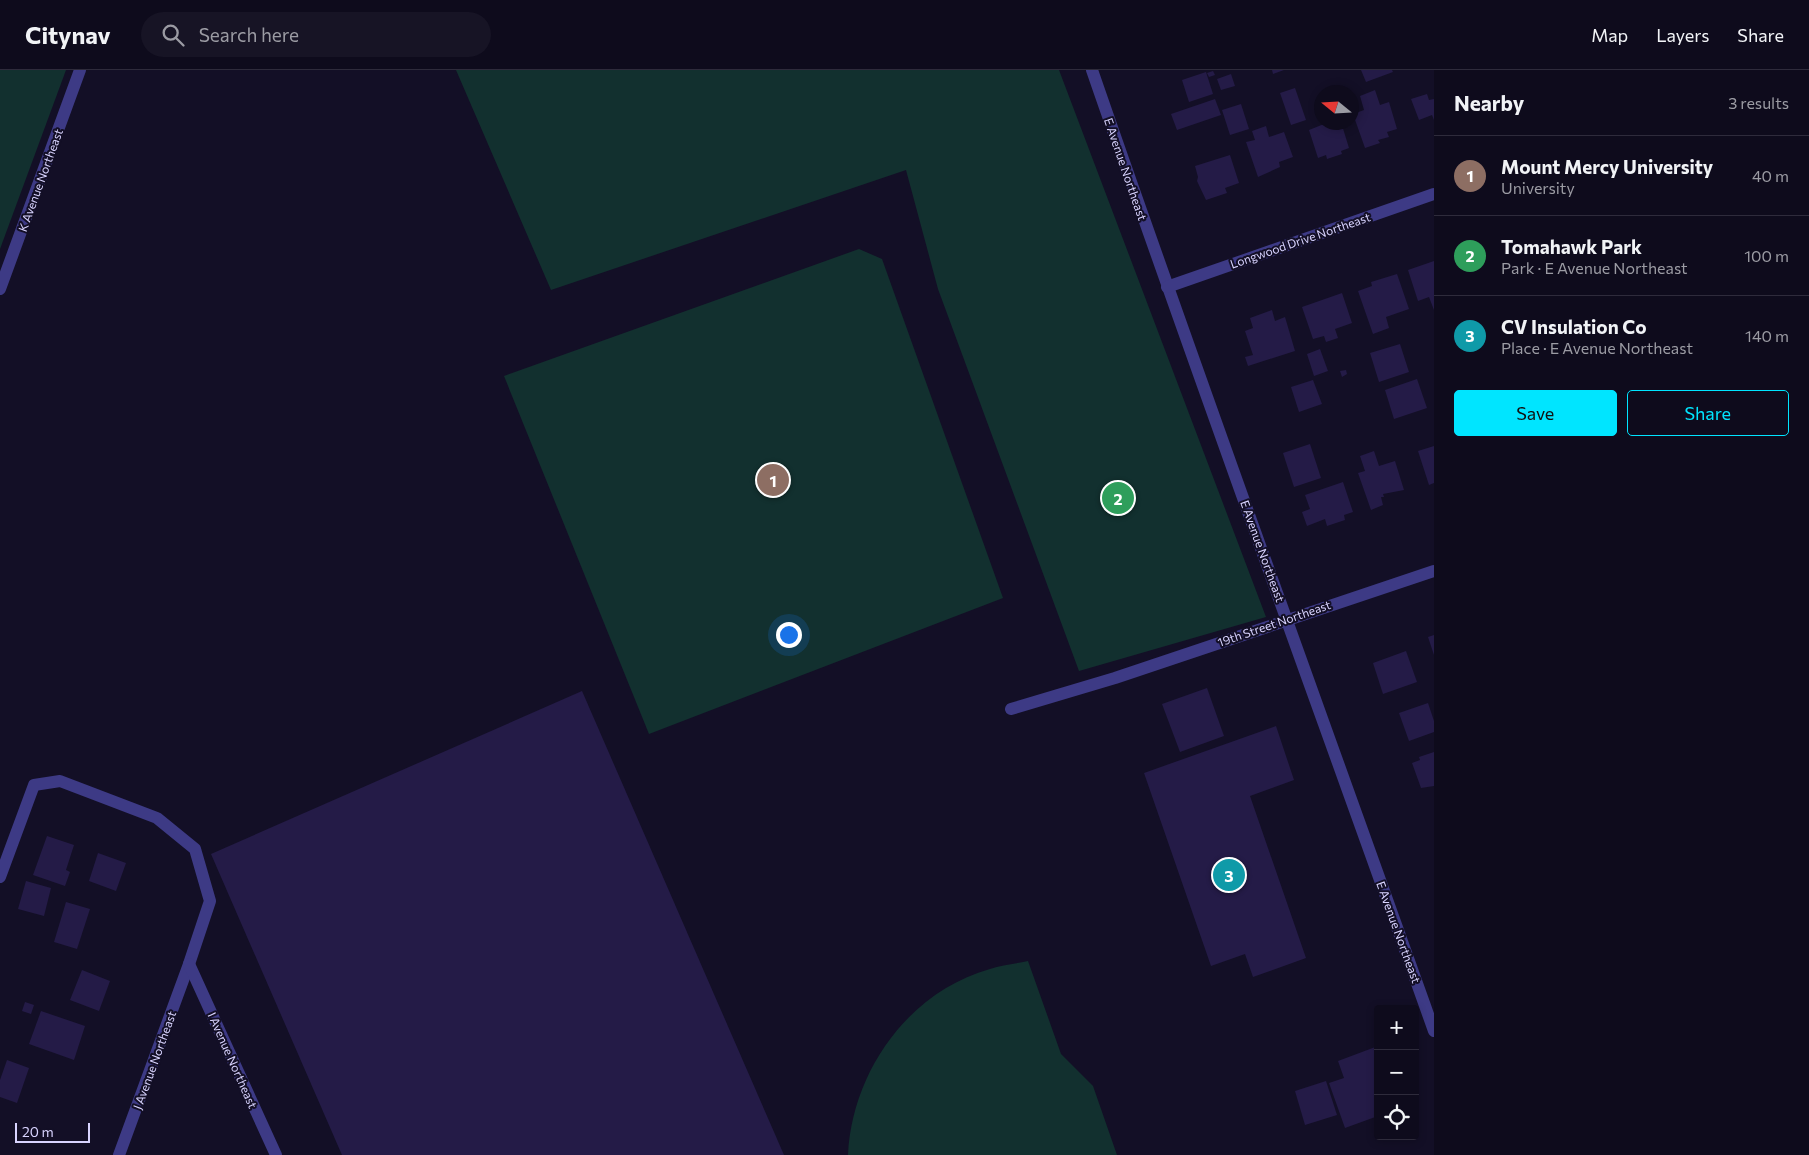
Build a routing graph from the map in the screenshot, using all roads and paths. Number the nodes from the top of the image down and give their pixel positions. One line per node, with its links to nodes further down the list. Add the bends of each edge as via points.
1 (80, 70): 5 (street, K Avenue Northeast)
2 (1092, 70): 4 (street, E Avenue Northeast)
3 (1434, 194): 4 (street, Longwood Drive Northeast)
4 (1167, 287): 7 (street, E Avenue Northeast)
5 (0, 289)
6 (1434, 571): 7 (street, 19th Street Northeast)
7 (1288, 618): 8 (street, 19th Street Northeast, via 1115,678); 11 (street, E Avenue Northeast)
8 (1011, 709)
9 (0, 877): 10 (street, J Avenue Northeast, via 34,785 60,781 157,818 195,849 210,901)
10 (189, 964): 12 (street, J Avenue Northeast); 13 (street, I Avenue Northeast)
11 (1434, 1031)
12 (120, 1155)
13 (276, 1155)

